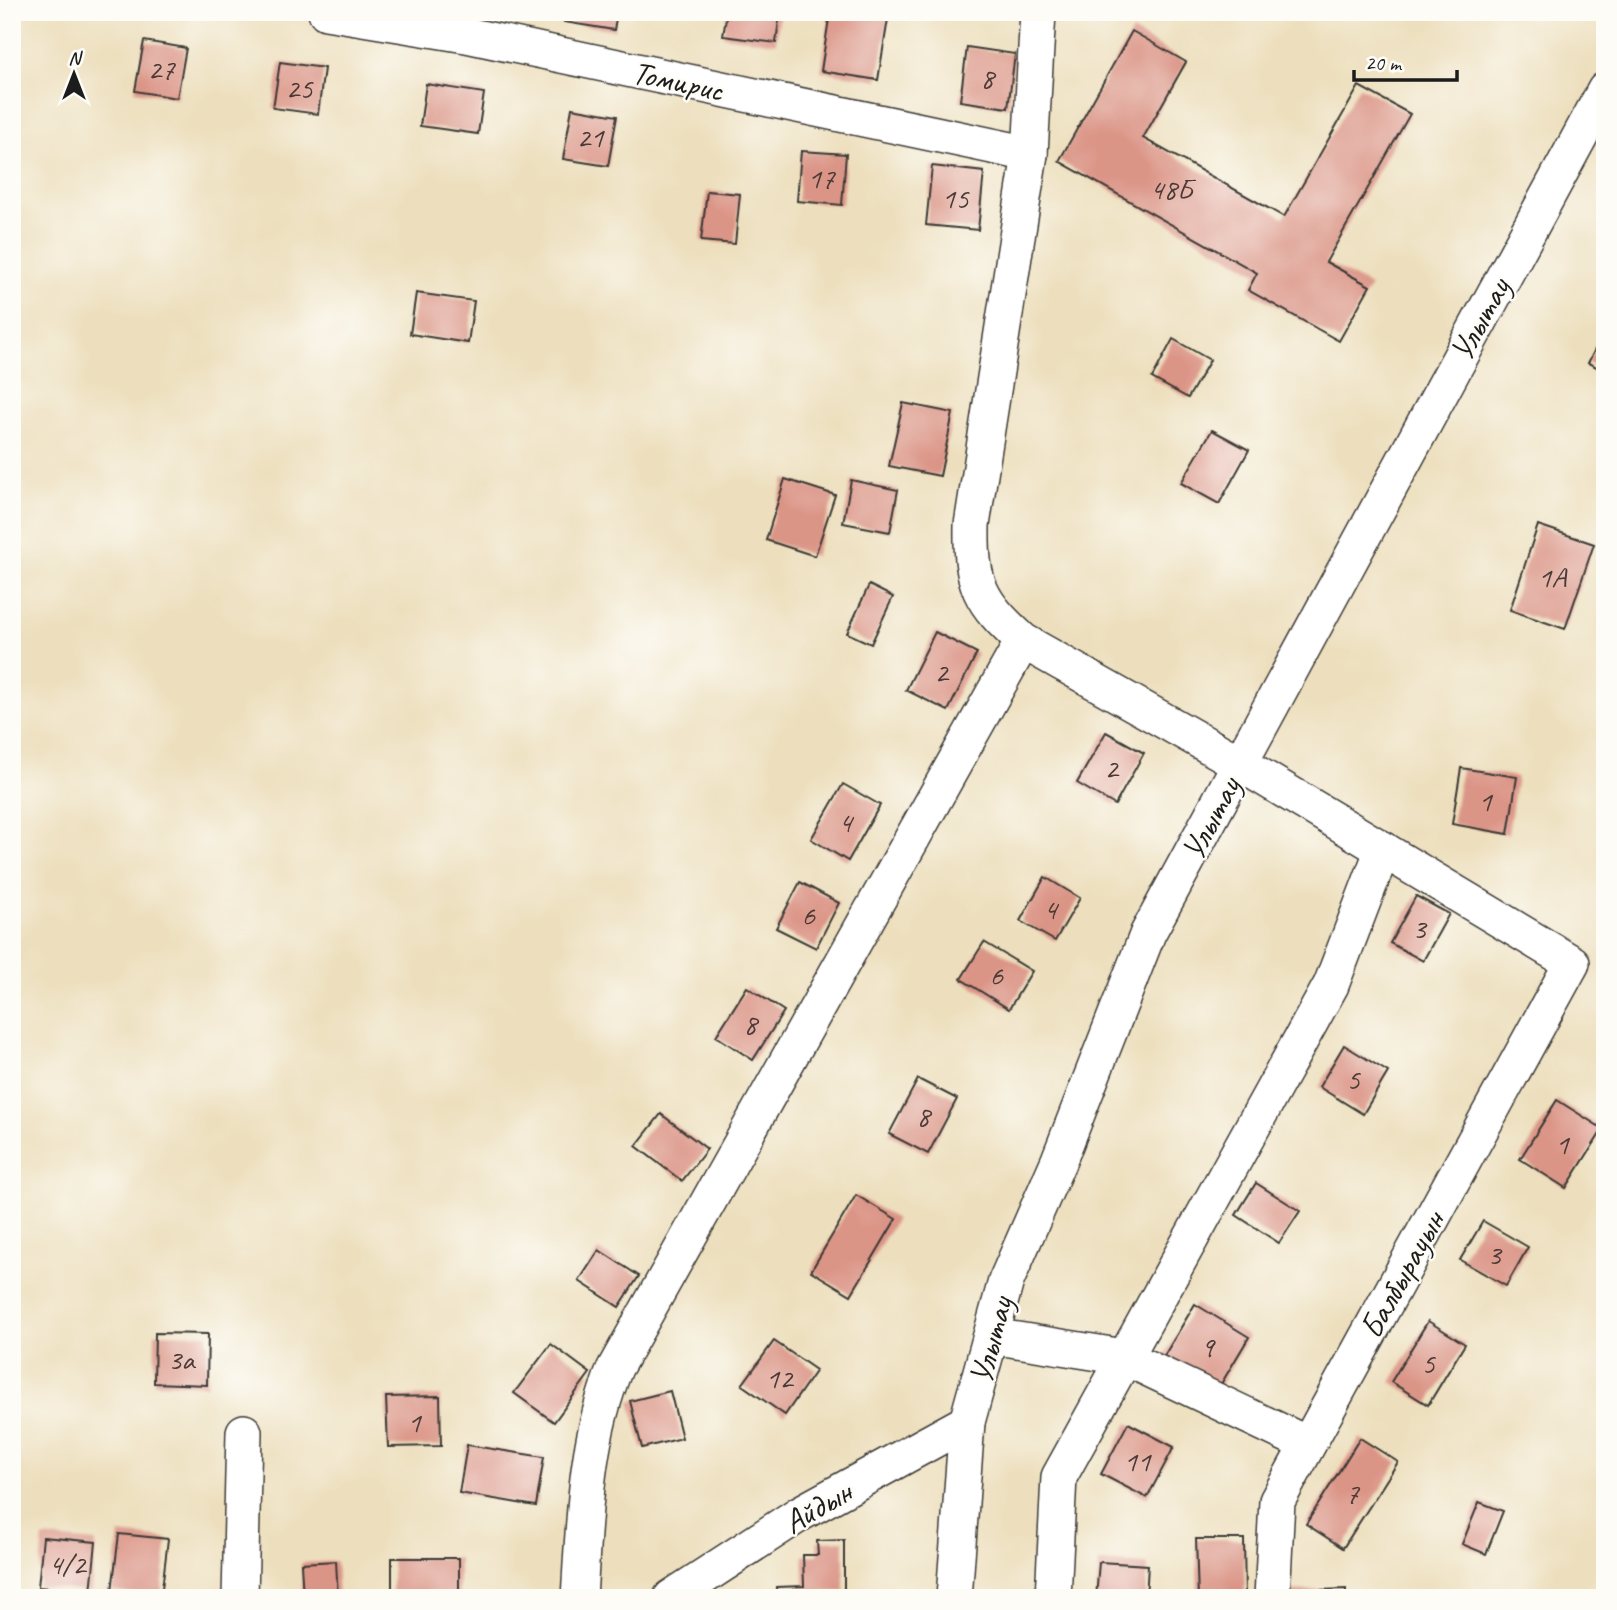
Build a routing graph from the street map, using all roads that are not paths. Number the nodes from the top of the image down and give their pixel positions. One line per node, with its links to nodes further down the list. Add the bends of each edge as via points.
1 (326, 12): 3 (street, Томирис)
2 (1038, 12): 5 (street)
3 (394, 18): 5 (street, Томирис)
4 (1605, 89): 7 (street, Улытау)
5 (1030, 154): 6 (street, via 972,525 972,559 980,593 996,617)
6 (1023, 641): 7 (street); 15 (street, via 615,1368 594,1434)
7 (1239, 762): 8 (street); 9 (street, Улытау, via 1148,933 1006,1281)
8 (1383, 849): 10 (street, via 1331,985); 13 (street, Балбырауын, via 1572,963)
9 (992, 1336): 10 (street); 11 (street, Улытау)
10 (1124, 1357): 13 (street); 18 (street, via 1059,1478)
11 (967, 1422): 16 (street, Айдын, via 801,1513); 17 (street, Улытау)
12 (244, 1433): 14 (street)
13 (1307, 1444): 19 (street, Балбырауын, via 1277,1501)
14 (240, 1598)
15 (579, 1598)
16 (671, 1598)
17 (954, 1598)
18 (1053, 1598)
19 (1272, 1598)

